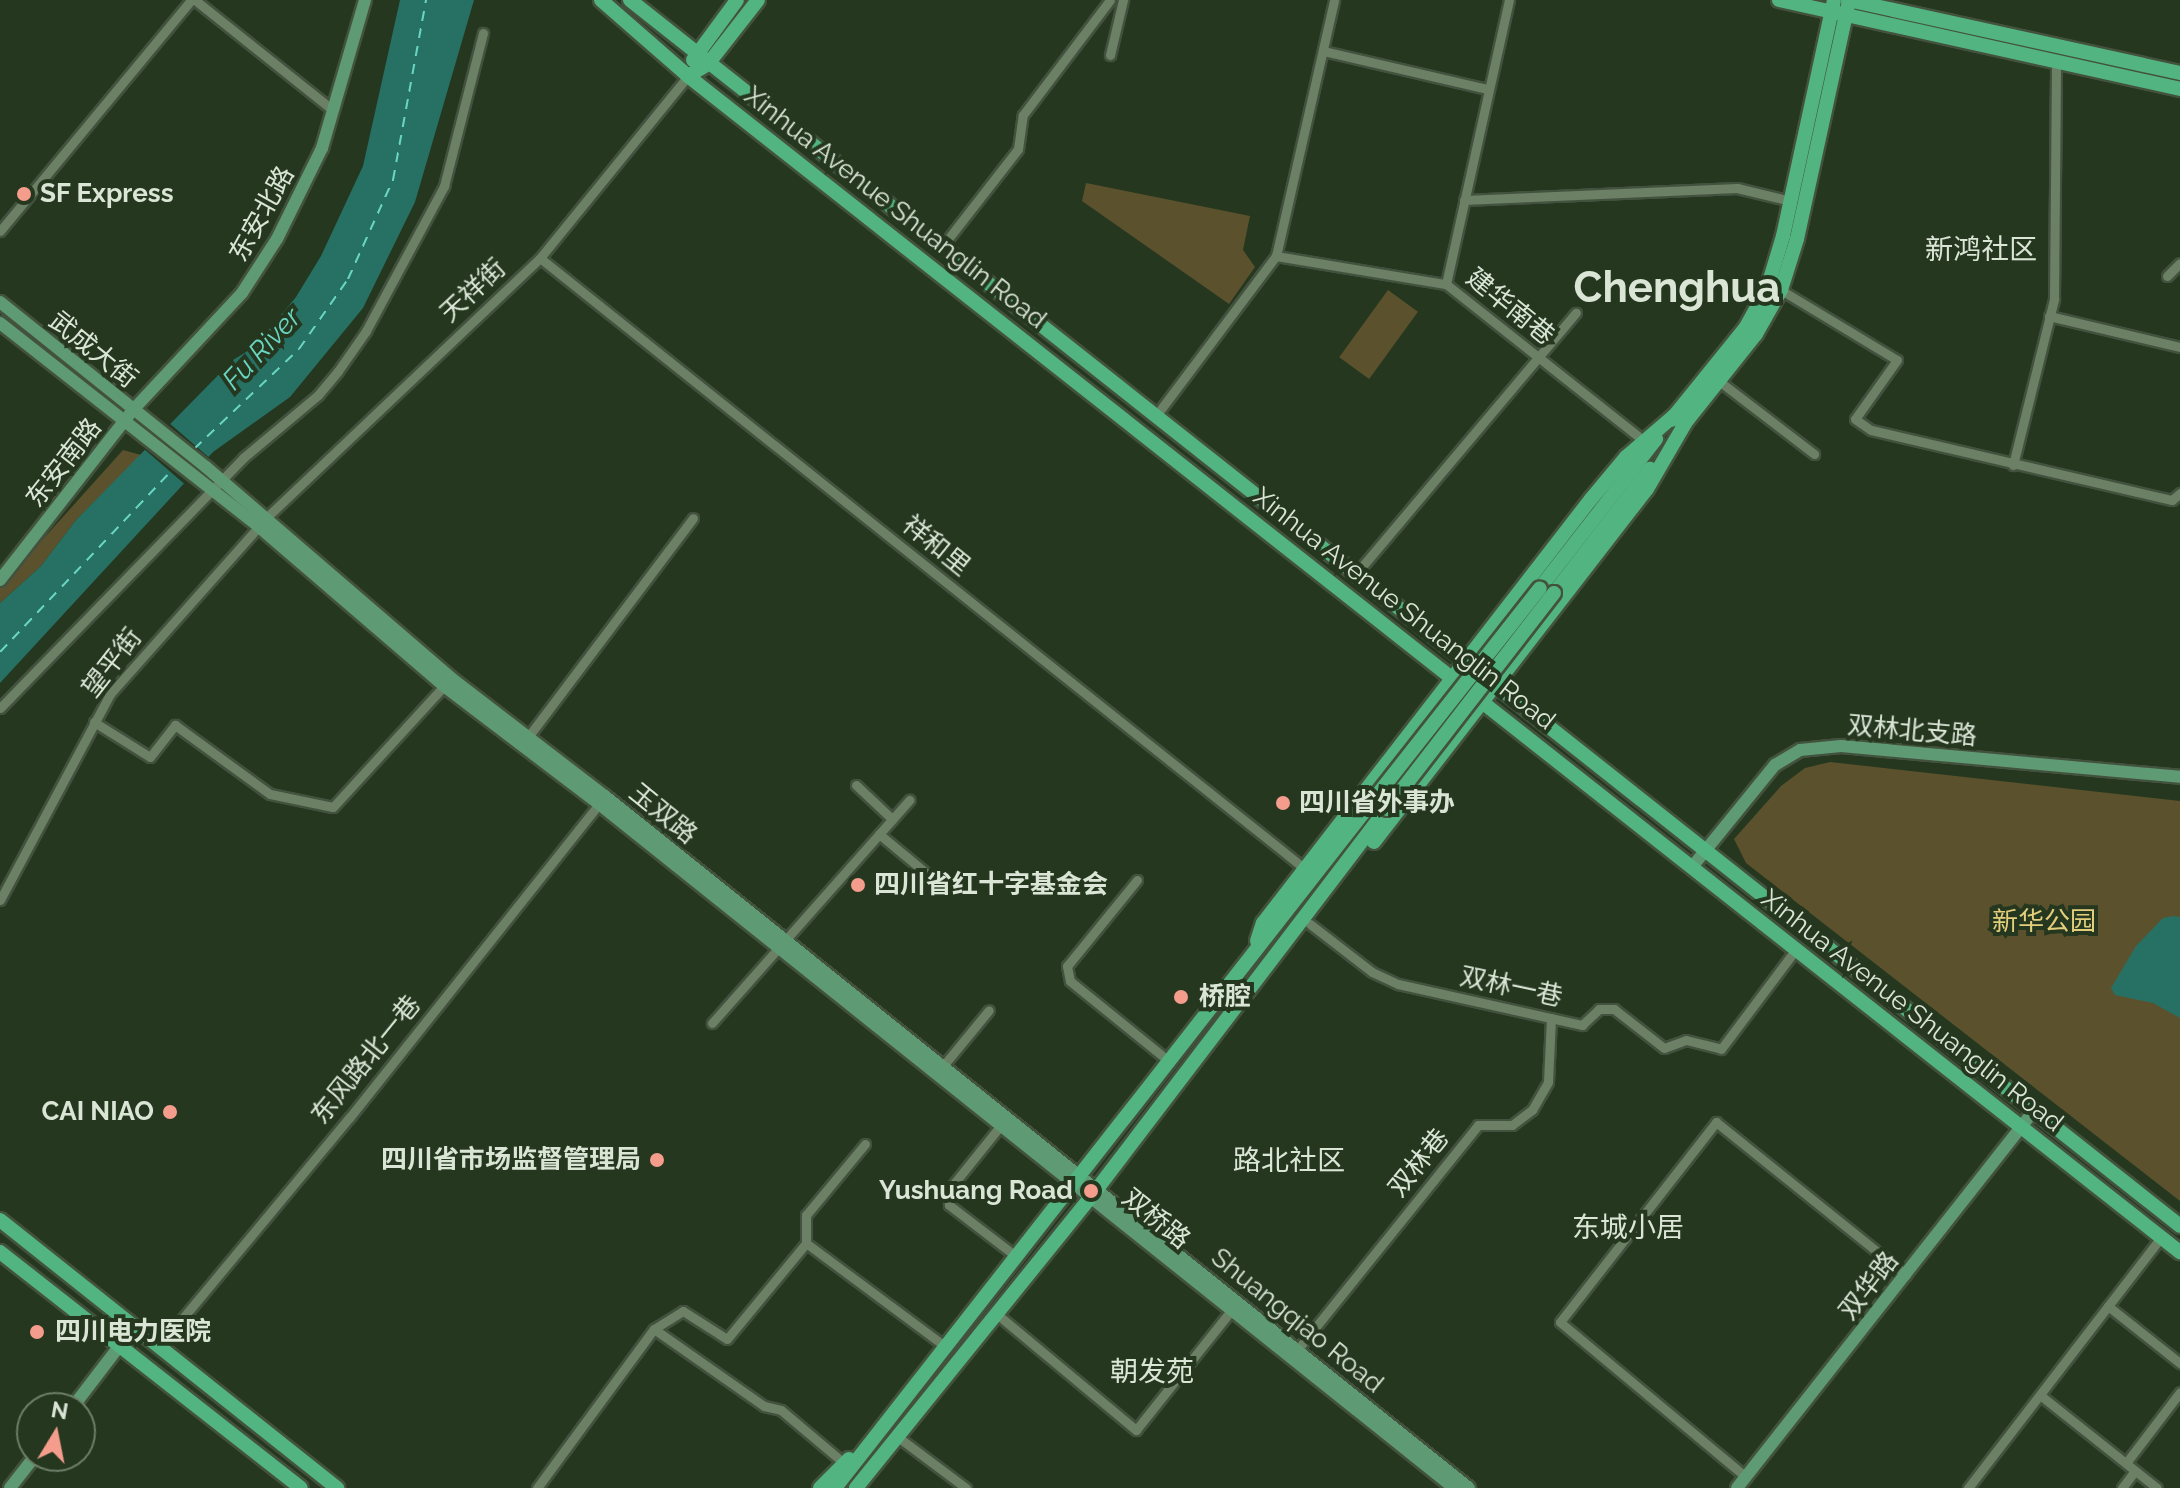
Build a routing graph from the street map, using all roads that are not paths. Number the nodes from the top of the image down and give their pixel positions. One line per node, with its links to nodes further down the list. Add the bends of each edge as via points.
1 (193, 0): 23 (street); 26 (street)
2 (365, 0): 23 (main road, 东安北路)
3 (601, 0): 20 (main road, Xinhua Avenue Shuanglin Road)
4 (630, 0): 15 (main road, Xinhua Avenue Shuanglin Road)
5 (737, 0): 15 (main road)
6 (758, 0): 18 (main road)
7 (1110, 0): 27 (street, via 1023,115 1018,149)
8 (1123, 0): 16 (street)
9 (1334, 0): 14 (street)
10 (1509, 0): 21 (street)
11 (1779, 0): 12 (main road)
12 (1843, 5): 17 (main road); 19 (main road); 25 (main road); 33 (main road, via 1797,239)
13 (483, 33): 48 (street, via 444,186 366,331 318,395)
14 (1323, 51): 21 (street); 28 (street)
15 (695, 54): 18 (main road, Xinhua Avenue Shuanglin Road); 20 (main road)
16 (1110, 55)
17 (2056, 61): 22 (main road); 36 (street, via 2054,299)
18 (708, 64): 20 (main road); 27 (main road, Xinhua Avenue Shuanglin Road)
19 (2180, 73)
20 (688, 76): 29 (street, 天祥街); 56 (main road, Xinhua Avenue Shuanglin Road)
21 (1488, 89): 24 (street)
22 (2180, 89)
23 (333, 110): 41 (main road, 东安北路, via 309,180 242,293)
24 (1464, 200): 25 (street, via 1737,188); 32 (street)
25 (1791, 201): 43 (main road, via 1774,267 1755,312)
26 (0, 231)
27 (941, 248): 42 (main road, Xinhua Avenue Shuanglin Road)
28 (1276, 256): 32 (street, 建华南巷); 42 (street)
29 (540, 258): 51 (street, 天祥街); 71 (street, 祥和里)
30 (2180, 263): 31 (street)
31 (2167, 276)
32 (1446, 284): 39 (street, 建华南巷)
33 (1781, 290): 40 (main road, via 1756,334); 47 (street, via 1897,360 1855,419 1871,430)
34 (0, 302): 41 (main road, 武成大街)
35 (1576, 313): 39 (street)
36 (2049, 316): 38 (street); 47 (street)
37 (0, 323): 41 (main road, 武成大街)
38 (2180, 347)
39 (1540, 360): 45 (street, 建华南巷); 52 (street)
40 (1719, 381): 43 (main road); 46 (street)
41 (128, 416): 44 (main road, 武成大街); 53 (main road, 东安南路)
42 (1155, 417): 52 (main road, Xinhua Avenue Shuanglin Road)
43 (1681, 418): 45 (main road); 54 (main road); 58 (main road, via 1647,489)
44 (156, 436): 48 (main road, 玉双路, via 206,467); 48 (main road, 玉双路, via 198,480)
45 (1644, 441): 55 (main road)
46 (1814, 454)
47 (2013, 465): 49 (street, via 2172,500)
48 (216, 485): 51 (main road, 玉双路); 60 (street)
49 (2180, 493)
50 (693, 518): 62 (street)
51 (262, 522): 57 (main road, 玉双路); 61 (street, 望平街, via 110,694); 62 (main road, 玉双路)
52 (1355, 575): 55 (main road, Xinhua Avenue Shuanglin Road)
53 (0, 580)
54 (1547, 590): 78 (main road, bridge); 79 (main road, bridge)
55 (1464, 661): 56 (main road); 58 (main road, Xinhua Avenue Shuanglin Road)
56 (1451, 677): 59 (main road, Xinhua Avenue Shuanglin Road); 71 (main road)
57 (444, 686): 61 (street, via 333,807 270,794 175,725 150,757); 65 (main road, 玉双路)
58 (1495, 686): 59 (main road); 69 (main road, Xinhua Avenue Shuanglin Road)
59 (1482, 702): 70 (main road, Xinhua Avenue Shuanglin Road); 75 (main road)
60 (0, 708)
61 (94, 722): 74 (street, 望平街)
62 (528, 737): 65 (main road, 玉双路)
63 (2180, 777): 69 (main road, 双林北支路, via 1841,746 1800,750 1775,765)
64 (856, 785): 67 (street)
65 (602, 800): 76 (main road, 玉双路); 105 (street, 东风路北一巷)
66 (909, 800): 67 (street)
67 (892, 819): 68 (street)
68 (879, 834): 72 (street); 76 (street)
69 (1705, 851): 70 (main road, 双林北支路); 85 (main road, Xinhua Avenue Shuanglin Road)
70 (1692, 867): 77 (main road, Xinhua Avenue Shuanglin Road)
71 (1305, 869): 78 (main road, via 1263,923)
72 (931, 877)
73 (1137, 880): 83 (street, via 1067,966 1070,981)
74 (0, 900)
75 (1310, 924): 79 (main road); 81 (street, 双林一巷, via 1372,972 1398,984)
76 (781, 943): 82 (street); 84 (main road, 玉双路); 86 (main road, 玉双路)
77 (1796, 949): 81 (street, 双林一巷, via 1721,1049 1686,1040 1664,1048 1614,1009 1599,1009 1582,1025); 87 (main road, Xinhua Avenue Shuanglin Road)
78 (1252, 954): 83 (main road)
79 (1266, 965): 90 (main road)
80 (989, 1010): 84 (street)
81 (1551, 1018): 106 (street, 双林巷, via 1548,1082 1532,1110 1512,1125 1478,1125)
82 (712, 1023)
83 (1170, 1062): 89 (main road)
84 (943, 1066): 89 (main road, 玉双路)
85 (2034, 1110): 87 (main road, 双华路); 92 (main road, Xinhua Avenue Shuanglin Road)
86 (1001, 1125): 89 (main road, 玉双路); 97 (street, via 948,1191 949,1205)
87 (2021, 1127): 93 (main road, Xinhua Avenue Shuanglin Road); 98 (main road, 双华路)
88 (865, 1144): 94 (street, via 806,1215)
89 (1078, 1180): 90 (main road, 玉双路); 97 (main road)
90 (1094, 1193): 99 (main road, 双桥路); 101 (main road)
91 (0, 1220): 105 (main road)
92 (2180, 1226)
93 (2161, 1237): 96 (main road, Xinhua Avenue Shuanglin Road); 100 (street)
94 (806, 1243): 102 (street, via 727,1339 683,1311); 104 (street)
95 (0, 1252): 103 (main road)
96 (2180, 1252)
97 (1017, 1257): 104 (main road)
98 (1906, 1275): 118 (main road, 双华路); 118 (street, via 1716,1122 1560,1322)
99 (1235, 1305): 101 (street, via 1136,1430); 106 (main road, Shuangqiao Road); 128 (main road, 双桥路)
100 (2108, 1306): 107 (street); 110 (street)
101 (998, 1315): 111 (main road)
102 (654, 1329): 114 (street, via 764,1406 781,1410); 122 (street)
103 (121, 1344): 108 (main road); 120 (main road)
104 (946, 1347): 112 (main road)
105 (158, 1348): 121 (main road)
106 (1298, 1349): 129 (main road, Shuangqiao Road)
107 (2180, 1363)
108 (84, 1392)
109 (2180, 1392): 115 (street)
110 (2040, 1395): 115 (street); 131 (street)
111 (898, 1437): 113 (main road); 127 (street)
112 (871, 1441): 114 (main road); 124 (main road)
113 (886, 1450): 125 (main road); 126 (main road)
114 (844, 1463): 123 (main road)
115 (2126, 1463): 116 (street)
116 (2135, 1471): 132 (street); 133 (street)
117 (22, 1472): 119 (main road)
118 (1746, 1477): 130 (main road, 双华路)
119 (10, 1488)
120 (301, 1488)
121 (337, 1488)
122 (537, 1488)
123 (820, 1488)
124 (835, 1488)
125 (856, 1488)
126 (866, 1488)
127 (966, 1488)
128 (1454, 1488)
129 (1469, 1488)
130 (1737, 1488)
131 (1968, 1488)
132 (2122, 1488)
133 (2157, 1488)

